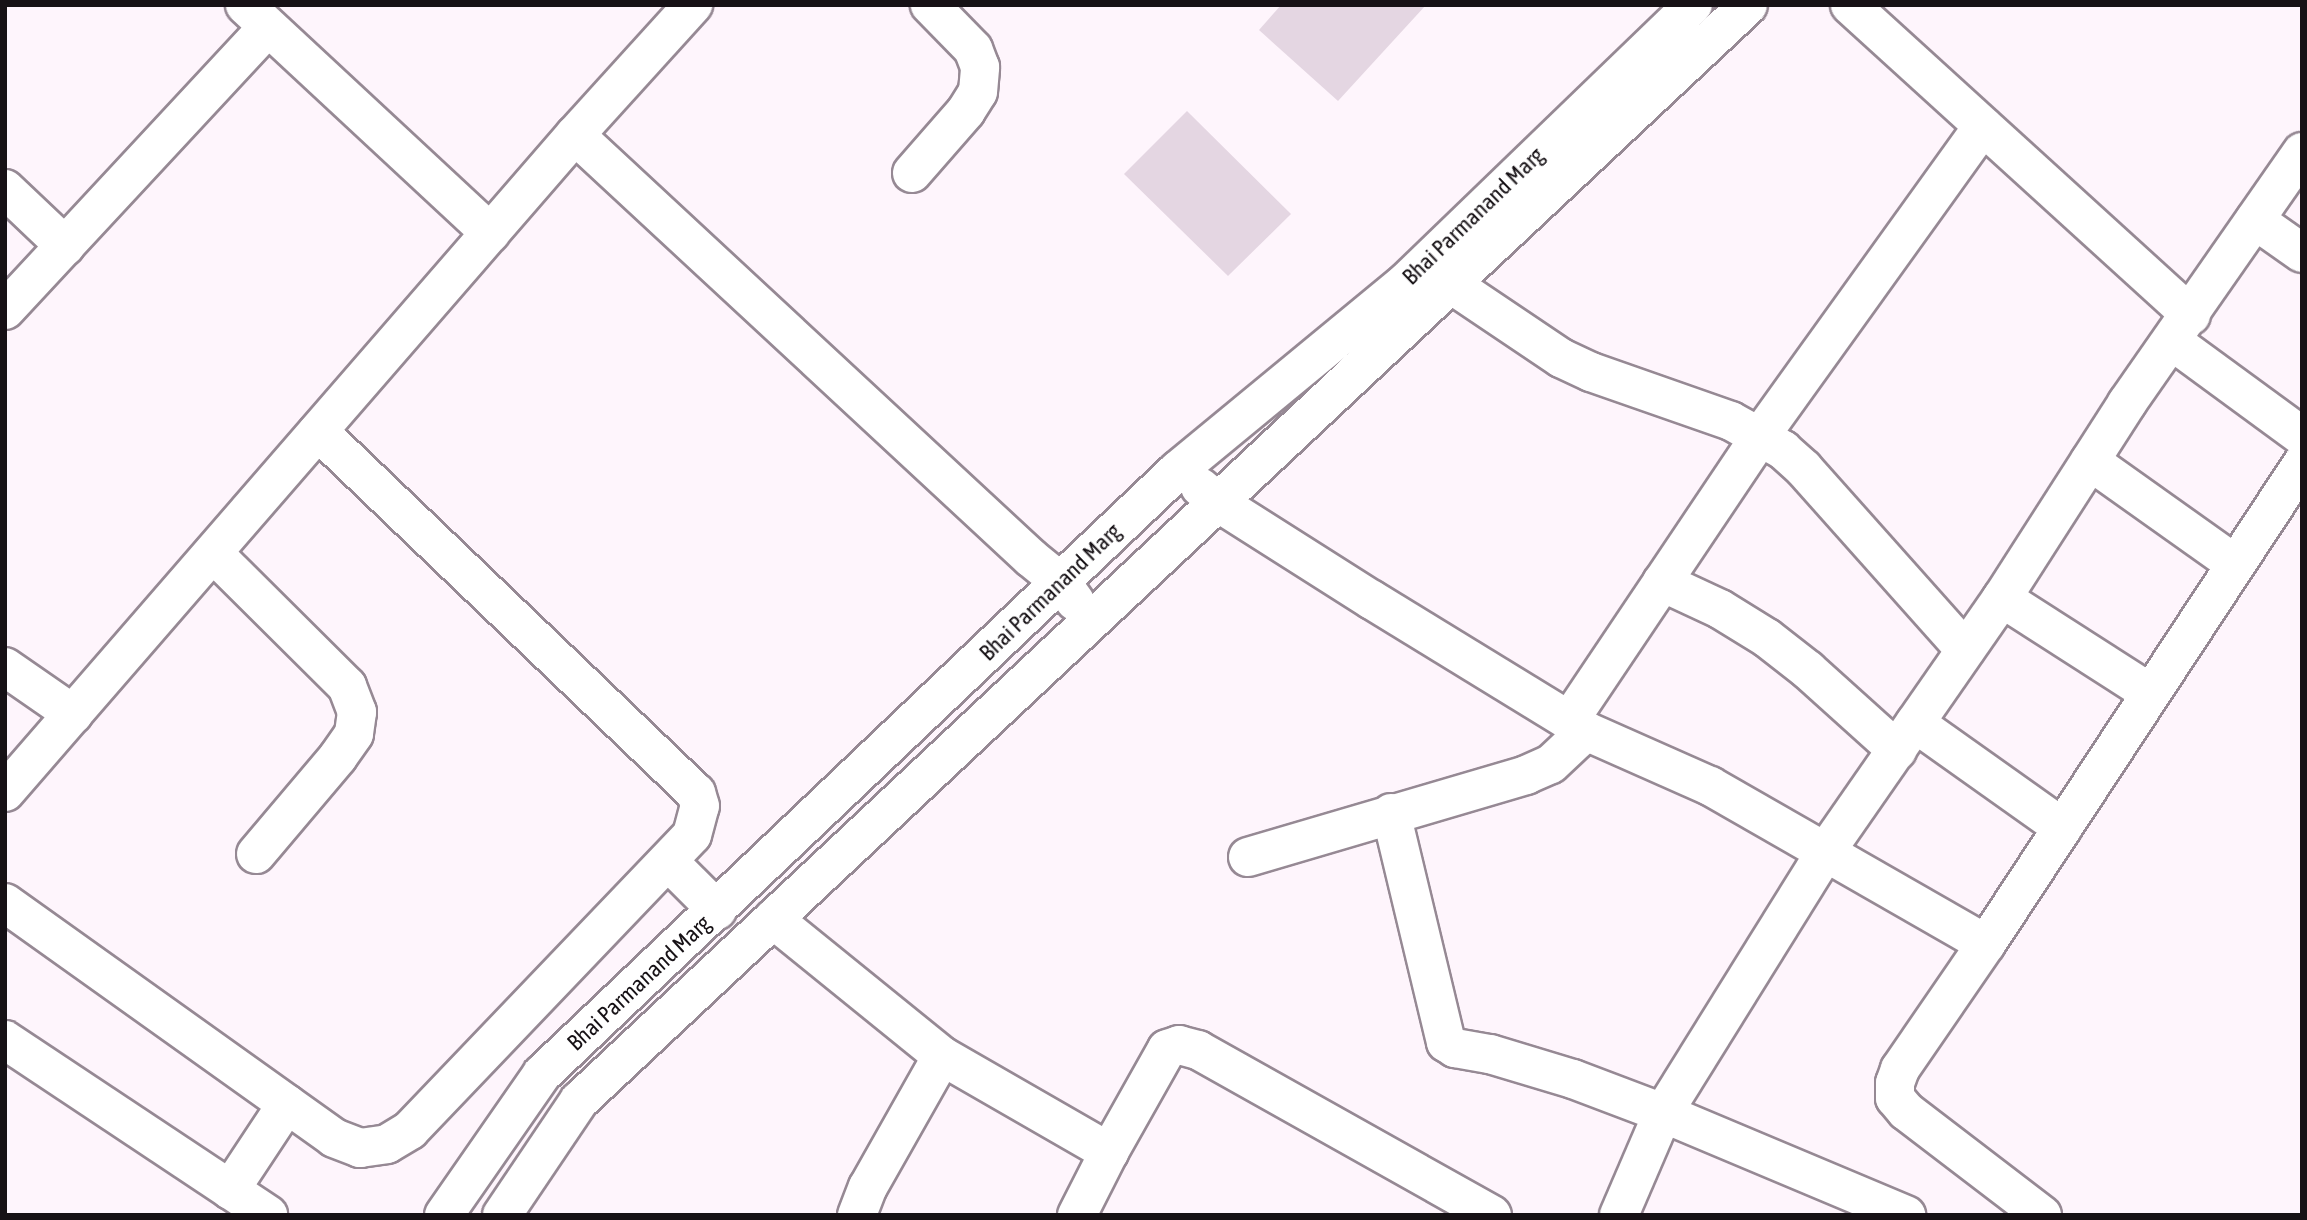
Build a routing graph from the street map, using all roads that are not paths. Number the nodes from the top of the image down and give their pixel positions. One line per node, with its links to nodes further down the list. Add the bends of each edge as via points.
1 (930, 5): 10 (street, via 973,49 980,67 978,92)
2 (1693, 5): 24 (street, Bhai Parmanand Marg, via 1405,283)
3 (1748, 5): 16 (street, Bhai Parmanand Marg)
4 (1850, 5): 7 (street)
5 (687, 7): 8 (street)
6 (256, 16): 13 (street); 14 (street)
7 (1983, 126): 18 (street); 20 (street)
8 (575, 135): 13 (street); 28 (street)
9 (2302, 152): 12 (street)
10 (912, 173)
11 (5, 189): 14 (street)
12 (2255, 220): 15 (street); 18 (street)
13 (490, 233): 19 (street)
14 (65, 246): 17 (street)
15 (2302, 253)
16 (1451, 284): 20 (street, via 1561,358); 25 (street, Bhai Parmanand Marg)
17 (5, 310)
18 (2181, 328): 21 (street); 22 (street)
19 (318, 431): 26 (street); 44 (street, via 696,793 698,821)
20 (1761, 435): 29 (street); 32 (street, via 1804,469)
21 (2302, 436)
22 (2090, 461): 27 (street); 30 (street)
23 (2302, 464): 27 (street)
24 (1178, 470): 25 (street); 28 (street, Bhai Parmanand Marg)
25 (1219, 503): 31 (street, Bhai Parmanand Marg); 36 (street)
26 (213, 552): 35 (street); 42 (street, via 347,686 357,712 354,734 338,757)
27 (2235, 564): 34 (street)
28 (1061, 582): 31 (street); 46 (street, Bhai Parmanand Marg)
29 (1662, 582): 36 (street); 37 (street, via 1767,638)
30 (2002, 598): 32 (street); 34 (street)
31 (1090, 623): 47 (street, Bhai Parmanand Marg)
32 (1965, 650): 37 (street)
33 (5, 667): 35 (street)
34 (2150, 693): 40 (street)
35 (73, 714): 38 (street)
36 (1578, 726): 39 (street, via 1551,764); 41 (street, via 1710,786)
37 (1906, 736): 40 (street); 41 (street)
38 (5, 792)
39 (1391, 813): 43 (street); 52 (street, via 1446,1042 1573,1079)
40 (2063, 828): 48 (street)
41 (1826, 851): 48 (street); 52 (street)
42 (256, 854)
43 (1248, 857)
44 (669, 862): 46 (street); 51 (street, via 410,1130 387,1144 360,1148 334,1138)
45 (5, 903): 51 (street)
46 (717, 910): 57 (street, Bhai Parmanand Marg, via 542,1074)
47 (773, 919): 50 (street); 58 (street, Bhai Parmanand Marg, via 579,1101)
48 (1986, 944): 55 (street, via 1900,1069 1895,1098)
49 (5, 1040): 54 (street)
50 (942, 1056): 53 (street); 59 (street)
51 (288, 1104): 54 (street)
52 (1663, 1113): 62 (street); 63 (street)
53 (1109, 1152): 60 (street); 61 (street, via 1167,1049 1179,1045 1198,1050)
54 (230, 1190): 56 (street)
55 (2031, 1212)
56 (268, 1215)
57 (444, 1215)
58 (502, 1215)
59 (857, 1215)
60 (1077, 1215)
61 (1492, 1215)
62 (1619, 1215)
63 (1906, 1215)

